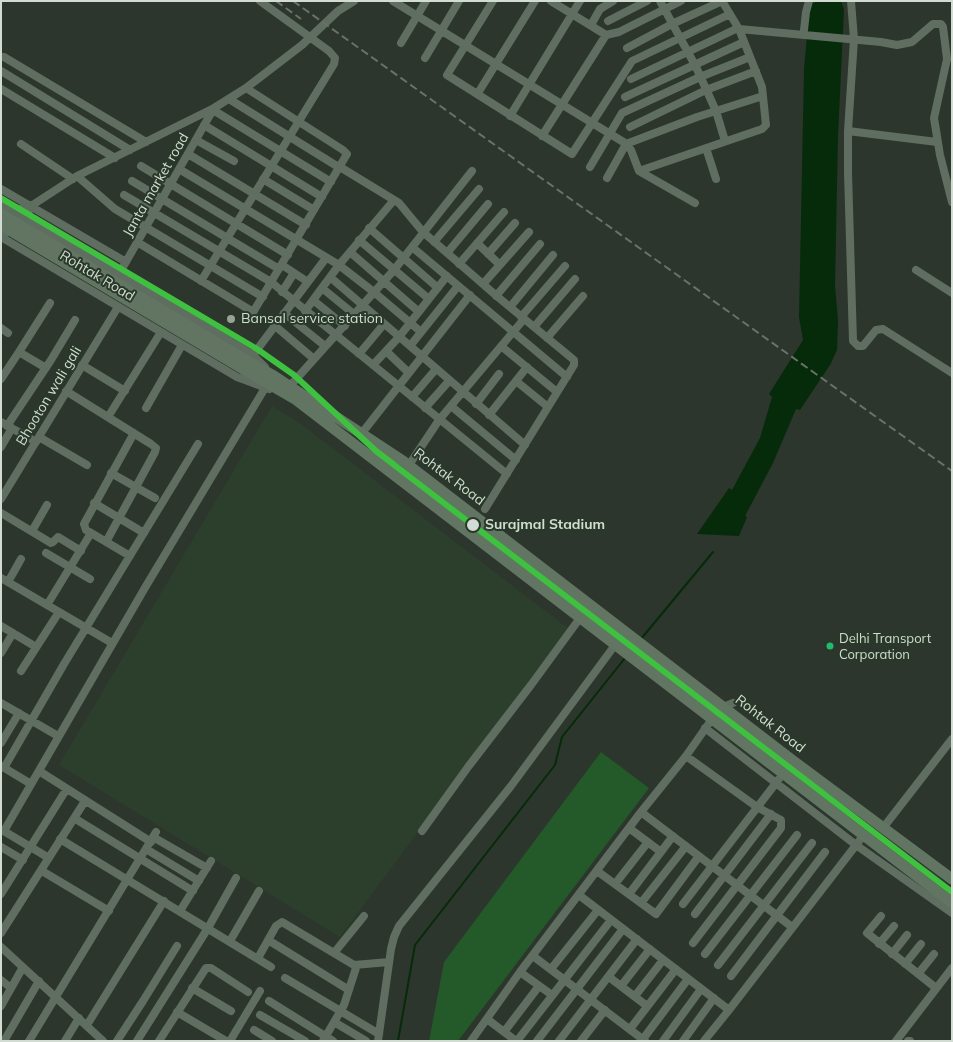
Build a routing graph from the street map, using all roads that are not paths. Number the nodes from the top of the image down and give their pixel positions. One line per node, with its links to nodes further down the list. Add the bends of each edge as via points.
1 (260, 1): 30 (street)
2 (344, 1): 19 (street)
3 (354, 1): 19 (street)
4 (393, 1): 22 (street)
5 (426, 1): 22 (street)
6 (460, 1): 27 (street)
7 (492, 1): 35 (street)
8 (535, 1): 41 (street)
9 (551, 1): 20 (street)
10 (580, 1): 20 (street)
11 (613, 1): 25 (street, via 600,9)
12 (647, 1): 23 (street)
13 (660, 1): 18 (street)
14 (681, 1): 18 (street)
15 (722, 1): 21 (street); 24 (street)
16 (809, 1): 28 (street)
17 (851, 1): 32 (street)
18 (664, 9): 24 (street); 29 (street, via 619,32)
19 (338, 11): 30 (street)
20 (572, 14): 25 (street); 47 (street)
21 (730, 14): 26 (street); 31 (street)
22 (417, 16): 27 (street); 34 (street)
23 (608, 21)
24 (672, 24): 31 (street); 36 (street)
25 (590, 26): 29 (street)
26 (739, 28): 28 (street); 33 (street); 37 (street)
27 (441, 31): 35 (street); 40 (street)
28 (802, 32): 32 (street)
29 (606, 35): 55 (street)
30 (311, 37): 48 (street); 59 (street, via 335,58)
31 (679, 38): 37 (street); 60 (street, via 632,61)
32 (853, 39): 63 (street); 70 (street, via 903,45 912,42 934,24 940,24 947,59 934,116)
33 (744, 42): 39 (street); 42 (street)
34 (400, 43)
35 (465, 46): 41 (street); 51 (street, via 447,75)
36 (627, 48)
37 (687, 51): 42 (street); 46 (street)
38 (4, 57): 69 (street)
39 (750, 57): 44 (street); 45 (street)
40 (426, 58)
41 (496, 64): 47 (street); 51 (street)
42 (694, 64): 45 (street); 53 (street)
43 (1, 71): 74 (street)
44 (756, 71): 50 (street); 52 (street)
45 (700, 77): 50 (street); 64 (street, via 624,112)
46 (631, 79)
47 (529, 85): 55 (street); 58 (street)
48 (246, 88): 54 (street); 59 (street)
49 (1, 89): 77 (street)
50 (706, 90): 57 (street); 62 (street)
51 (478, 94): 58 (street)
52 (763, 96): 57 (street); 68 (street, via 764,127)
53 (626, 97)
54 (229, 99): 56 (street); 65 (street)
55 (561, 104): 60 (street); 66 (street)
56 (214, 109): 61 (street, Janta market road); 69 (street); 75 (street)
57 (716, 111): 68 (street); 72 (street)
58 (510, 116): 66 (street)
59 (298, 121): 65 (street); 81 (street, via 345,151 346,157)
60 (593, 124): 64 (street); 66 (street, via 572,154)
61 (204, 125): 67 (street, Janta market road); 79 (street)
62 (630, 127)
63 (848, 131): 70 (street); 204 (street, via 853,341 863,346 876,330 883,329)
64 (610, 134): 72 (street); 82 (street)
65 (288, 136): 75 (street); 81 (street)
66 (542, 136)
67 (196, 140): 76 (street, Janta market road); 78 (street)
68 (725, 141): 73 (street)
69 (146, 142): 74 (street)
70 (937, 142): 100 (street)
71 (21, 144): 86 (street)
72 (626, 144): 85 (street); 87 (street)
73 (706, 148): 85 (street); 89 (street)
74 (130, 150): 77 (street)
75 (280, 150): 79 (street); 91 (street)
76 (188, 154): 83 (street, Janta market road); 95 (street)
77 (115, 158): 86 (street)
78 (234, 162)
79 (271, 165): 88 (street); 97 (street)
80 (141, 166): 92 (street)
81 (340, 167): 91 (street); 99 (street)
82 (590, 167)
83 (179, 169): 92 (street, Janta market road); 105 (street)
84 (472, 171): 117 (street)
85 (639, 171): 103 (street)
86 (75, 178): 104 (street); 115 (street, via 110,206)
87 (607, 178)
88 (263, 179): 95 (street); 106 (street)
89 (716, 179)
90 (132, 181): 98 (street)
91 (331, 182): 97 (street)
92 (170, 184): 98 (street, Janta market road); 113 (street)
93 (1, 189): 104 (street)
94 (478, 189): 124 (street)
95 (254, 193): 105 (street); 114 (street)
96 (124, 195): 108 (street)
97 (322, 197): 106 (street)
98 (162, 198): 108 (street, Janta market road); 120 (street)
99 (394, 200): 116 (street); 117 (street)
100 (952, 202)
101 (1, 204): 110 (street, Rohtak Road)
102 (488, 204): 130 (street)
103 (695, 204)
104 (31, 206): 110 (main road); 136 (street)
105 (245, 209): 113 (street); 121 (street)
106 (314, 210): 114 (street)
107 (504, 212): 125 (street)
108 (154, 213): 115 (street, Janta market road); 128 (street)
109 (1, 214): 198 (highway, bridge)
110 (19, 214): 112 (main road); 119 (main road); 146 (street, Rohtak Road)
111 (515, 223): 131 (street)
112 (1, 224): 198 (highway, bridge)
113 (236, 224): 120 (street); 132 (street)
114 (306, 225): 121 (street)
115 (146, 228): 123 (street, Janta market road); 138 (street)
116 (369, 228): 122 (street); 135 (street)
117 (423, 232): 124 (street); 127 (street)
118 (529, 232): 140 (street)
119 (1, 237): 170 (street, Rohtak Road)
120 (227, 238): 128 (street); 142 (street)
121 (297, 240): 132 (street); 134 (street)
122 (359, 240): 129 (street); 143 (street)
123 (137, 242): 136 (street, Janta market road); 150 (street)
124 (434, 242): 130 (street)
125 (477, 243): 131 (street); 137 (street)
126 (540, 244): 162 (street)
127 (412, 247): 135 (street); 147 (street)
128 (218, 252): 138 (street); 152 (street)
129 (350, 252): 139 (street); 151 (street)
130 (447, 253): 137 (street)
131 (488, 254): 140 (street)
132 (288, 255): 142 (street)
133 (553, 255): 171 (street)
134 (326, 258): 139 (street); 153 (street)
135 (403, 259): 143 (street); 157 (street)
136 (126, 262): 146 (street, Janta market road)
137 (459, 264): 154 (street)
138 (210, 265): 150 (street); 164 (street)
139 (339, 265): 148 (street); 159 (street)
140 (500, 265): 154 (street)
141 (565, 266): 176 (street)
142 (281, 267): 145 (street); 152 (street)
143 (394, 270): 151 (street); 165 (street)
144 (916, 270): 160 (street)
145 (294, 273): 153 (street); 158 (street)
146 (119, 274): 198 (street, Rohtak Road)
147 (447, 276): 155 (street); 157 (street)
148 (330, 277): 156 (street); 169 (street)
149 (575, 279): 182 (street)
150 (201, 280): 164 (street, via 252,311)
151 (384, 281): 159 (street); 173 (street)
152 (271, 282): 158 (street); 164 (street)
153 (308, 282): 167 (street)
154 (482, 284): 162 (street)
155 (458, 286): 161 (street); 184 (street)
156 (322, 288): 166 (street); 175 (street)
157 (438, 288): 165 (street)
158 (282, 292): 167 (street)
159 (374, 292): 169 (street); 178 (street)
160 (952, 293)
161 (470, 295): 185 (street); 197 (street)
162 (496, 296): 171 (street)
163 (583, 296): 188 (street)
164 (262, 297)
165 (429, 299): 173 (street)
166 (313, 300): 172 (street); 181 (street)
167 (293, 302): 172 (street); 174 (street)
168 (50, 303): 194 (street)
169 (363, 306): 175 (street); 179 (street)
170 (118, 307): 183 (street, Rohtak Road); 199 (street, Bhooton wali gali)
171 (510, 307): 176 (street)
172 (305, 311): 186 (street)
173 (419, 312): 178 (street)
174 (284, 313): 180 (street); 190 (street)
175 (355, 315): 181 (street)
176 (523, 318): 182 (street); 185 (street)
177 (75, 320): 202 (street)
178 (409, 323): 184 (street); 187 (street)
179 (384, 324): 187 (street); 195 (street)
180 (274, 325): 196 (street); 198 (street)
181 (345, 326): 186 (street)
182 (534, 327): 188 (street)
183 (161, 332): 189 (street, Rohtak Road); 215 (street)
184 (421, 332): 191 (street)
185 (512, 332): 192 (street); 207 (street)
186 (336, 335): 190 (street); 195 (street)
187 (399, 337): 191 (street); 193 (street)
188 (547, 338): 207 (street, via 574,360)
189 (182, 345): 213 (street, Rohtak Road, via 237,377); 223 (street)
190 (326, 346): 196 (street)
191 (410, 346): 197 (street)
192 (501, 346): 201 (street); 216 (street)
193 (386, 351): 200 (street); 205 (street)
194 (19, 352): 202 (street); 208 (street)
195 (359, 354): 200 (street)
196 (314, 358): 212 (street)
197 (422, 358): 203 (street); 205 (street)
198 (249, 363): 212 (highway, Rohtak Road); 219 (highway)
199 (82, 365): 214 (street, Bhooton wali gali); 215 (street)
200 (373, 365): 211 (street)
201 (527, 367): 210 (street); 217 (street)
202 (46, 368): 228 (street)
203 (436, 369): 209 (street); 218 (street)
204 (952, 372)
205 (410, 373): 211 (street)
206 (499, 374): 220 (street)
207 (567, 377): 217 (street)
208 (1, 380)
209 (449, 381): 216 (street); 224 (street)
210 (516, 381): 222 (street); 225 (street)
211 (398, 386): 218 (street); 230 (street)
212 (290, 387): 230 (highway, Rohtak Road)
213 (265, 388): 219 (street, Rohtak Road); 265 (street)
214 (66, 391): 226 (street); 231 (street, Bhooton wali gali)
215 (125, 391): 226 (street)
216 (462, 392): 220 (street); 221 (street)
217 (558, 392): 222 (street)
218 (412, 397): 224 (street)
219 (295, 399): 261 (highway, Rohtak Road)
220 (476, 404): 225 (street)
221 (451, 406): 227 (street); 235 (street)
222 (548, 407): 233 (street)
223 (146, 408)
224 (425, 408): 227 (street)
225 (489, 415): 233 (street)
226 (108, 417): 229 (street)
227 (440, 420): 237 (street); 239 (street)
228 (7, 425): 231 (street); 234 (street)
229 (134, 433): 238 (street); 240 (street, via 156,448)
230 (362, 433): 237 (highway, Rohtak Road)
231 (37, 440): 236 (street); 242 (street, Bhooton wali gali)
232 (198, 444): 250 (street)
233 (525, 445): 235 (street)
234 (1, 447)
235 (516, 460): 239 (street)
236 (87, 465)
237 (408, 465): 270 (highway, Rohtak Road, via 668,665)
238 (111, 473): 240 (street); 243 (street)
239 (507, 474): 245 (street)
240 (136, 487): 241 (street); 247 (street)
241 (155, 498)
242 (1, 500)
243 (94, 503): 247 (street); 249 (street, via 84,524)
244 (47, 505): 248 (street)
245 (485, 509)
246 (1, 513): 248 (street)
247 (119, 518): 250 (street); 251 (street)
248 (32, 531): 252 (street, via 52,543 59,537)
249 (91, 533): 251 (street); 252 (street)
250 (144, 533): 254 (street)
251 (106, 542): 254 (street)
252 (81, 550): 256 (street)
253 (46, 553): 256 (street)
254 (130, 556): 263 (street)
255 (21, 559): 257 (street)
256 (70, 567): 258 (street); 259 (street)
257 (4, 580): 259 (street)
258 (90, 580)
259 (47, 605): 260 (street)
260 (60, 612): 263 (street); 266 (street)
261 (580, 618): 267 (highway, Rohtak Road); 293 (street)
262 (1, 626): 264 (street)
263 (87, 628): 265 (street); 273 (street)
264 (13, 633): 266 (street); 268 (street)
265 (112, 643): 275 (street)
266 (36, 647): 269 (street)
267 (617, 647): 274 (highway, Rohtak Road); 362 (street, via 399,926)
268 (1, 653)
269 (21, 671)
270 (728, 705): 274 (street); 291 (highway, Rohtak Road)
271 (3, 707): 272 (street)
272 (19, 713): 273 (street); 277 (street)
273 (33, 721): 275 (street); 278 (street)
274 (708, 723): 279 (street); 282 (highway, Rohtak Road)
275 (58, 736): 281 (street)
276 (952, 739): 291 (street)
277 (1, 744): 278 (street)
278 (14, 752): 280 (street)
279 (686, 756): 286 (street); 287 (street)
280 (3, 767): 283 (street)
281 (39, 772): 283 (street); 284 (street)
282 (779, 779): 286 (street); 298 (highway, Rohtak Road)
283 (31, 784): 292 (street)
284 (66, 790): 285 (street); 303 (street)
285 (85, 801): 289 (street); 297 (street)
286 (757, 807): 288 (street); 310 (street)
287 (642, 812): 290 (street); 295 (street)
288 (771, 814): 313 (street); 319 (street, via 781,820 781,828)
289 (74, 818): 296 (street); 309 (street)
290 (629, 828): 299 (street); 312 (street)
291 (883, 828): 316 (highway, Rohtak Road)
292 (3, 830): 303 (street)
293 (422, 831)
294 (797, 835): 325 (street)
295 (674, 836): 301 (street); 304 (street)
296 (60, 840): 307 (street); 315 (street)
297 (152, 840): 309 (street); 317 (street); 317 (street, via 209,865)
298 (859, 840): 328 (highway, Rohtak Road); 334 (street); 341 (street)
299 (648, 842): 304 (street); 318 (street)
300 (812, 843): 330 (street)
301 (686, 846): 306 (street); 327 (street)
302 (1, 847): 308 (street)
303 (31, 847): 307 (street); 308 (street)
304 (661, 852): 323 (street)
305 (825, 852): 336 (street)
306 (699, 856): 310 (street); 327 (street, via 656,914)
307 (50, 858): 311 (street)
308 (23, 860): 322 (street)
309 (140, 860): 315 (street); 320 (street)
310 (712, 865): 313 (street); 329 (street)
311 (42, 870): 331 (street); 344 (street)
312 (597, 871): 318 (street); 324 (street)
313 (725, 875): 319 (street); 335 (street)
314 (236, 878): 342 (street)
315 (128, 879): 326 (street); 331 (street)
316 (952, 879)
317 (199, 881): 320 (street)
318 (615, 884): 323 (street)
319 (738, 885): 325 (street); 349 (street)
320 (193, 891): 333 (street)
321 (259, 891): 348 (street)
322 (1, 894)
323 (629, 894): 327 (street)
324 (579, 895): 332 (street); 359 (street)
325 (751, 895): 330 (street); 356 (street)
326 (164, 901): 333 (street); 407 (street)
327 (641, 903)
328 (952, 903)
329 (682, 904)
330 (764, 905): 336 (street); 365 (street)
331 (109, 910): 392 (street)
332 (598, 910): 339 (street); 369 (street)
333 (180, 912): 342 (street)
334 (952, 913)
335 (695, 914)
336 (777, 915): 341 (street); 373 (street)
337 (364, 916): 355 (street)
338 (880, 916): 350 (street, via 867,934)
339 (611, 920): 343 (street); 376 (street)
340 (894, 926): 350 (street)
341 (792, 927): 399 (street)
342 (208, 928): 348 (street); 419 (street)
343 (624, 929): 346 (street); 385 (street)
344 (1, 933)
345 (907, 936): 357 (street)
346 (637, 939): 354 (street); 374 (street)
347 (268, 940): 355 (street, via 282,922); 360 (street); 387 (street)
348 (230, 941): 360 (street)
349 (693, 943)
350 (879, 944): 357 (street)
351 (921, 944): 363 (street)
352 (177, 946): 418 (street)
353 (1, 947): 366 (street)
354 (650, 949): 361 (street); 381 (street)
355 (334, 953): 364 (street)
356 (705, 954)
357 (892, 954): 363 (street)
358 (934, 954): 372 (street)
359 (533, 956): 369 (street); 371 (street)
360 (258, 958): 367 (street)
361 (663, 960): 370 (street); 391 (street)
362 (389, 962): 364 (street); 412 (street)
363 (905, 964): 372 (street)
364 (354, 965): 387 (street, via 356,968)
365 (718, 965)
366 (24, 966): 379 (street); 382 (street)
367 (272, 967)
368 (952, 968): 384 (street)
369 (551, 969): 376 (street)
370 (676, 969): 377 (street); 397 (street)
371 (520, 972): 380 (street); 405 (street)
372 (918, 974): 384 (street)
373 (732, 976)
374 (609, 977): 381 (street); 394 (street)
375 (285, 978): 402 (street)
376 (564, 979): 385 (street); 390 (street)
377 (688, 979): 386 (street); 413 (street)
378 (1, 980): 382 (street)
379 (39, 981): 392 (street); 414 (street)
380 (539, 986): 390 (street); 410 (street)
381 (621, 986): 391 (street)
382 (11, 988): 396 (street)
383 (192, 988): 389 (street, via 208,967); 400 (street); 401 (street)
384 (936, 988): 435 (street)
385 (577, 989): 394 (street); 429 (street)
386 (701, 989): 393 (street); 432 (street)
387 (349, 990): 402 (street)
388 (260, 991): 422 (street)
389 (248, 992)
390 (552, 995): 428 (street)
391 (635, 996): 397 (street)
392 (56, 997): 404 (street); 415 (street)
393 (714, 998): 399 (street); 433 (street)
394 (591, 1000): 398 (street); 430 (street)
395 (269, 1001): 411 (street)
396 (1, 1006)
397 (647, 1006): 408 (street)
398 (605, 1010): 408 (street); 431 (street)
399 (729, 1010): 434 (street)
400 (231, 1011)
401 (177, 1012): 420 (street); 421 (street)
402 (340, 1012): 406 (street); 412 (street)
403 (260, 1015): 424 (street)
404 (78, 1018): 407 (street); 416 (street)
405 (487, 1019): 410 (street); 427 (street)
406 (334, 1022): 411 (street); 426 (street)
407 (87, 1026): 417 (street)
408 (630, 1029): 413 (street)
409 (254, 1030): 423 (street)
410 (504, 1032): 428 (street)
411 (324, 1038): 425 (street)
412 (378, 1038)
413 (644, 1040)
414 (4, 1041)
415 (29, 1041)
416 (65, 1041)
417 (103, 1041)
418 (117, 1041)
419 (137, 1041)
420 (158, 1041)
421 (226, 1041)
422 (230, 1041)
423 (272, 1041)
424 (305, 1041)
425 (333, 1041)
426 (366, 1041)
427 (471, 1041)
428 (516, 1041)
429 (537, 1041)
430 (559, 1041)
431 (581, 1041)
432 (663, 1041)
433 (683, 1041)
434 (704, 1041)
435 (896, 1041)

